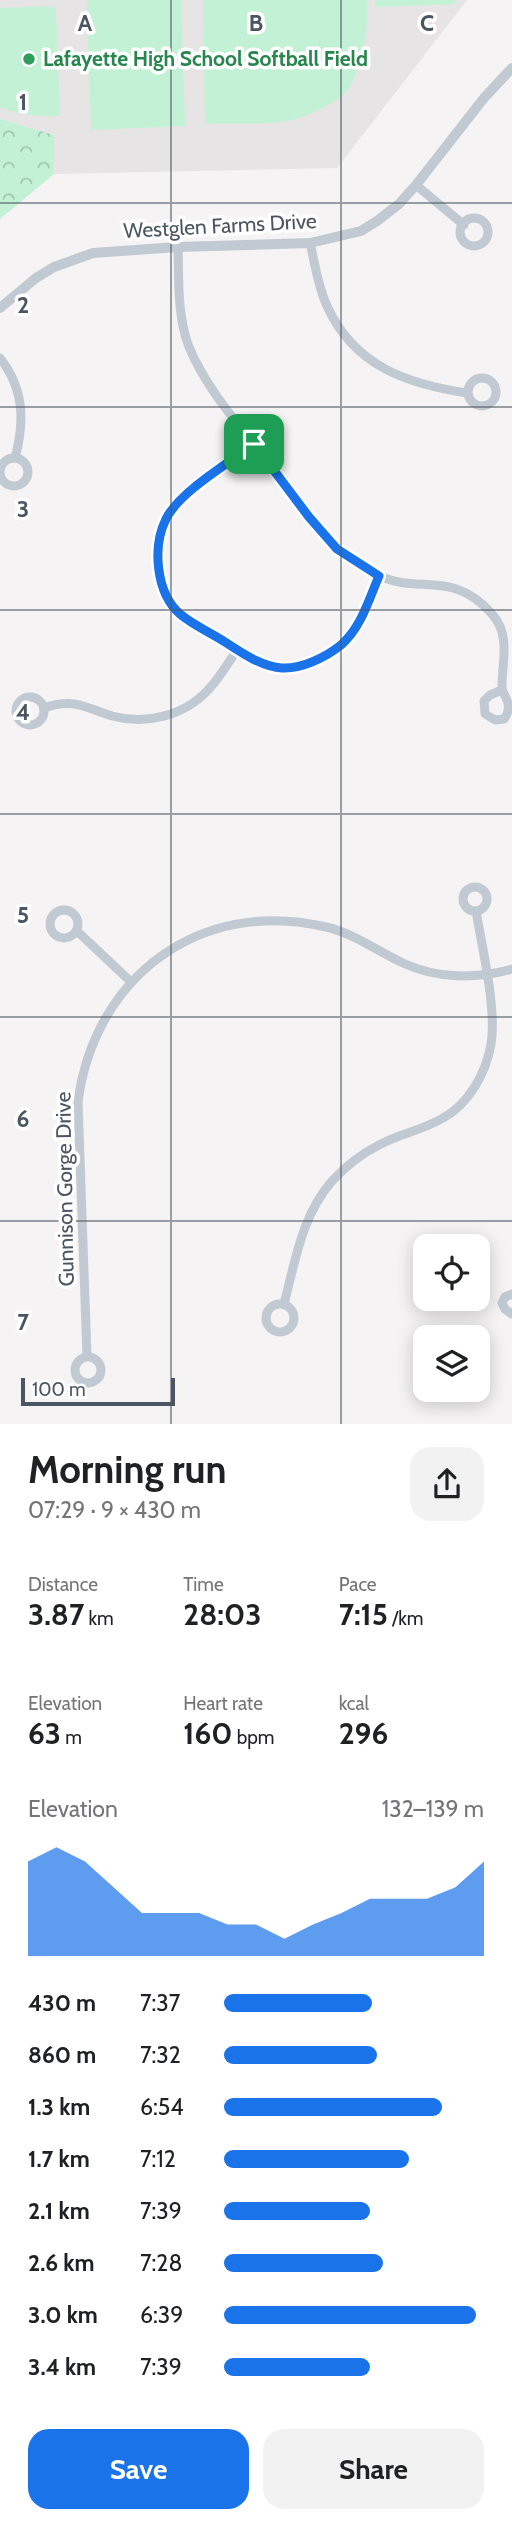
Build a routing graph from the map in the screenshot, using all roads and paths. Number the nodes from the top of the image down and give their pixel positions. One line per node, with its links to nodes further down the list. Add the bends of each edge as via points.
1 (512, 68): 2 (street, Westglen Farms Drive)
2 (416, 185): 3 (street); 4 (street, Westglen Farms Drive, via 361,230)
3 (464, 225)
4 (310, 243): 5 (street, Westglen Farms Drive); 8 (street, via 326,305 362,354 399,377)
5 (178, 247): 6 (street, Westglen Farms Drive, via 93,253 54,267); 9 (street, via 188,345 207,384)
6 (0, 308)
7 (0, 358): 10 (street, via 18,388 22,409)
8 (467, 393)
9 (254, 444): 11 (street, via 337,549); 12 (street, via 180,500 166,519 158,557 160,578 179,613)
10 (15, 457)
11 (379, 576): 12 (street, via 355,629 328,654 282,668); 13 (street, via 456,587 474,596 495,617 505,647)
12 (237, 650): 14 (street, via 196,701 157,718 111,716 69,703)
13 (502, 690)
14 (44, 708)
15 (476, 911): 18 (street)
16 (77, 930): 19 (street)
17 (512, 969): 18 (street, Gunnison Gorge Drive)
18 (486, 974): 19 (street, Gunnison Gorge Drive, via 461,976 420,970 330,928 278,921 227,926 203,934 169,950); 21 (street, via 492,1041 477,1083 444,1118 372,1149 332,1181 309,1217)
19 (130, 981): 23 (street, Gunnison Gorge Drive, via 94,1037 78,1102)
20 (512, 1294): 22 (street, via 502,1303)
21 (284, 1304)
22 (512, 1314)
23 (87, 1356)

